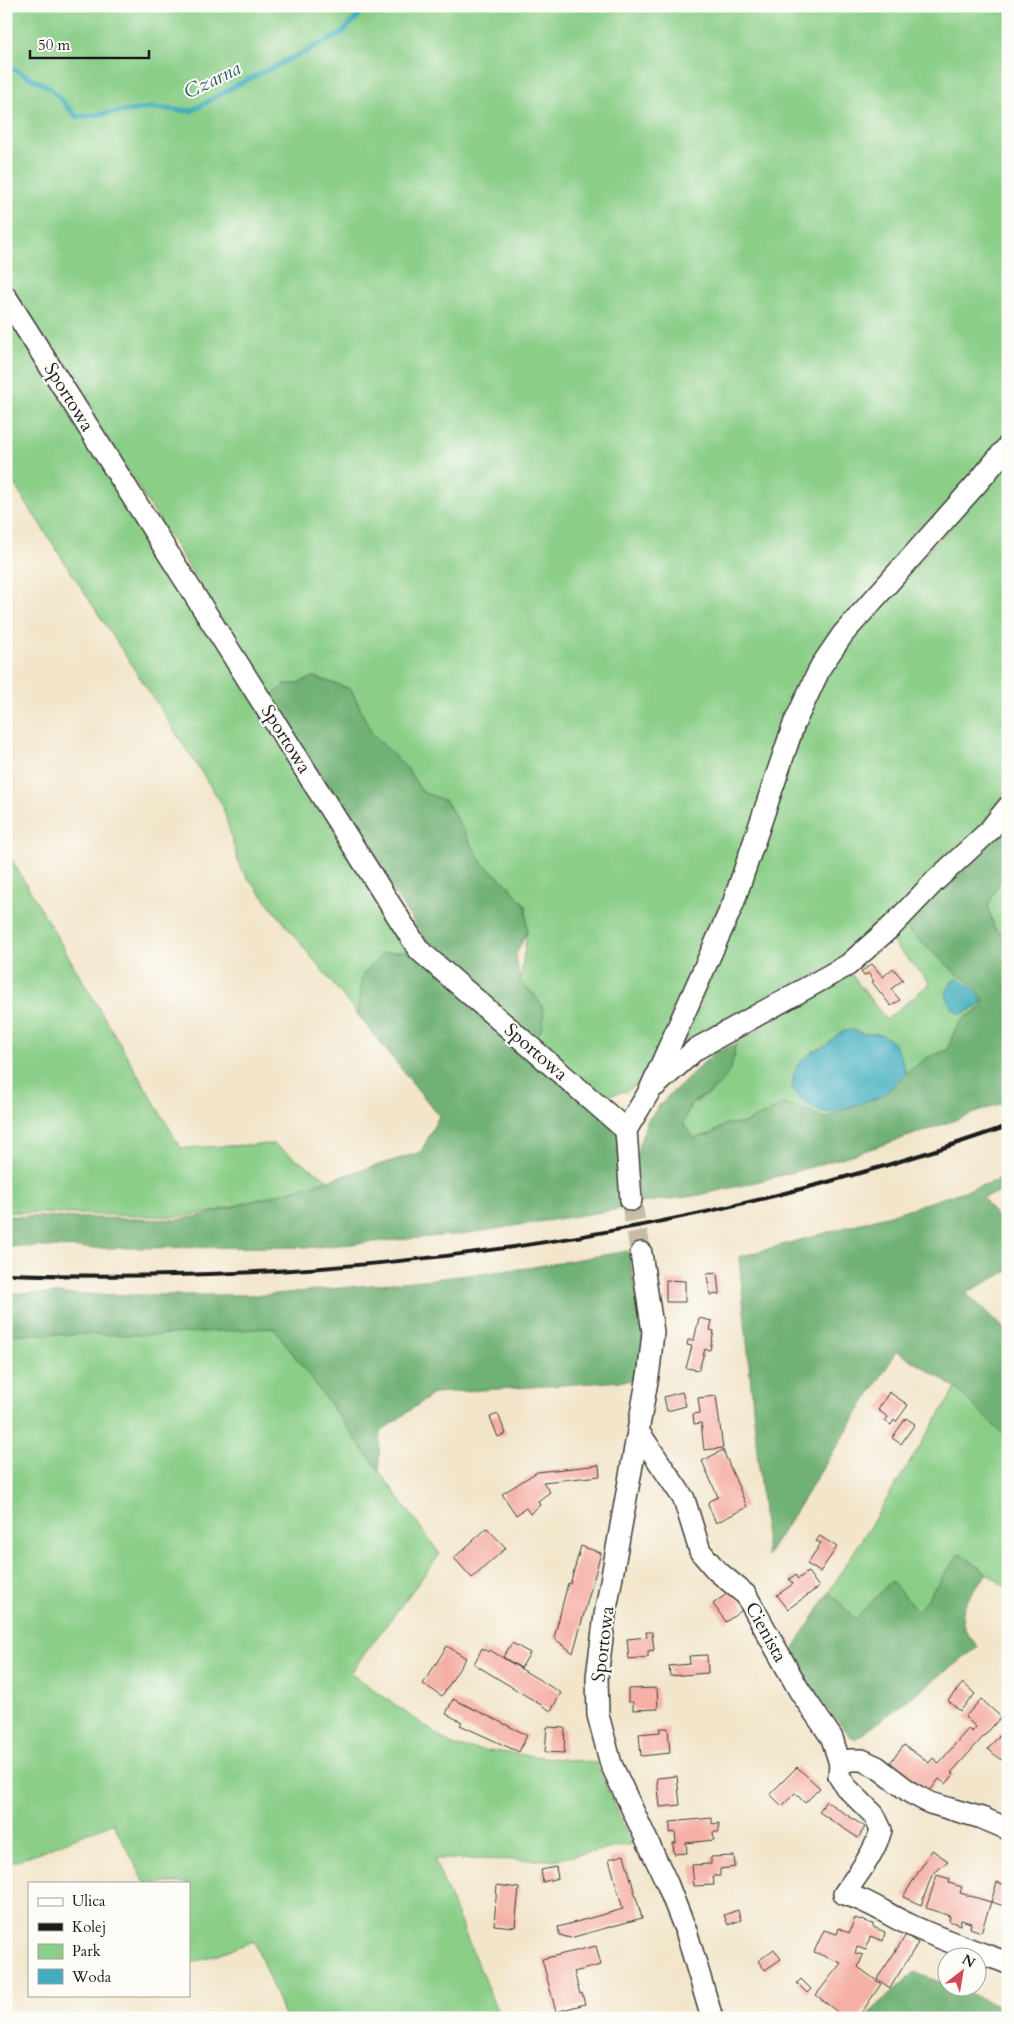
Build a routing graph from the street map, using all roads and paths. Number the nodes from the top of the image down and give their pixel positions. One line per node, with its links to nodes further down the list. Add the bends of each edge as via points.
1 (6, 297): 5 (street, Sportowa, via 419,950)
2 (1008, 446): 4 (street, via 843,634 821,666 794,724 733,904)
3 (1008, 806): 4 (street, via 988,832 848,965 696,1049)
4 (649, 1092): 5 (street)
5 (626, 1130): 6 (street)
6 (631, 1200)
7 (641, 1253): 8 (street, Sportowa, via 653,1332)
8 (638, 1431): 9 (street, Cienista, via 684,1499 700,1550 716,1570 746,1595 799,1690 832,1738); 12 (street, Sportowa, via 605,1615 597,1677 598,1715 611,1764 667,1883 687,1934)
9 (840, 1764): 10 (street, via 862,1760 930,1803); 11 (street, Cienista, via 842,1781 874,1815 881,1830 868,1859 844,1894 860,1898 908,1925 946,1941)
10 (1008, 1829)
11 (1008, 1963)
12 (712, 2018)

